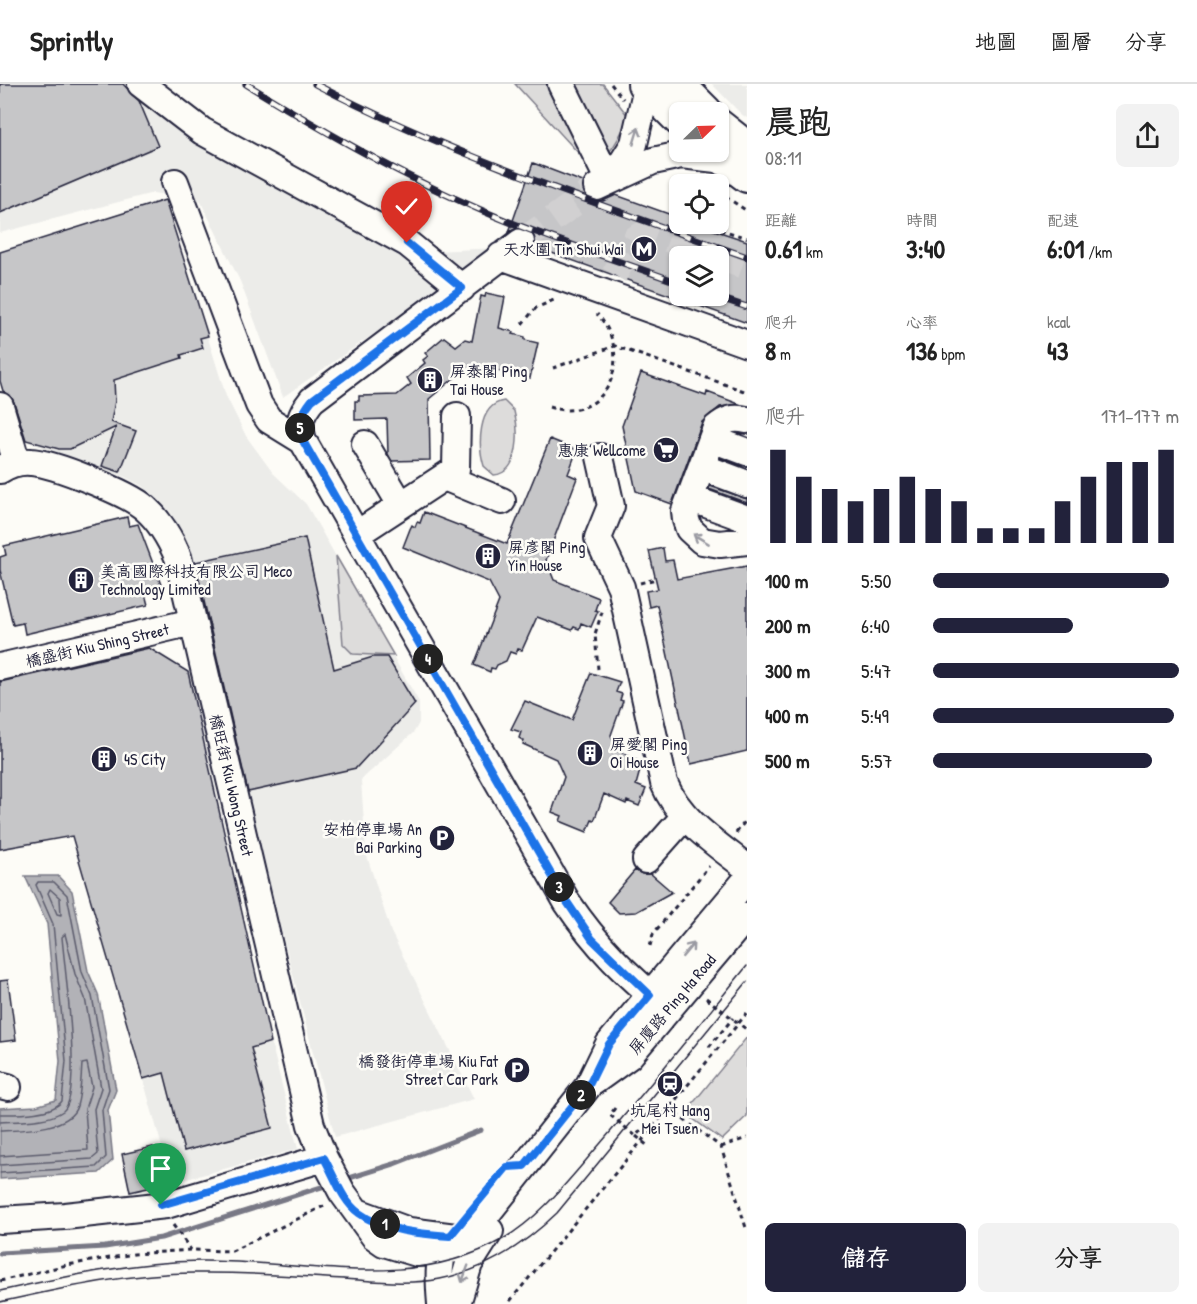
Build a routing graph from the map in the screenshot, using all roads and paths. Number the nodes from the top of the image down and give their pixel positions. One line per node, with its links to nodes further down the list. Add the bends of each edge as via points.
1 (141, 84): 14 (street, via 202,131 407,243)
2 (561, 84): 9 (street)
3 (678, 84): 5 (main road)
4 (645, 86): 6 (main road); 9 (street, one-way to 4, via 634,144)
5 (696, 102)
6 (669, 109)
7 (734, 159): 9 (street, via 681,155 653,161)
8 (174, 182): 27 (street, via 259,405 269,420)
9 (606, 182)
10 (729, 199): 11 (path)
11 (747, 211)
12 (729, 232): 13 (path)
13 (747, 238)
14 (462, 288): 15 (street, via 511,249); 27 (street, via 312,400 300,414)
15 (604, 292): 18 (street); 19 (path, via 606,324)
16 (567, 299): 17 (path, via 546,302)
17 (522, 324)
18 (747, 344)
19 (615, 346): 20 (path); 21 (path); 23 (path, via 614,369 599,398 581,409)
20 (553, 368)
21 (747, 392)
22 (0, 406): 31 (street)
23 (549, 407)
24 (457, 416): 33 (street, via 456,469)
25 (747, 420): 26 (street, via 735,417 724,421)
26 (712, 439): 29 (street); 32 (street)
27 (303, 441): 39 (street)
28 (364, 444): 37 (street)
29 (747, 452)
30 (600, 457): 43 (street, via 611,506 598,538 621,587 664,783)
31 (8, 466): 41 (street, 橋旺街 Kiu Wong Street, via 42,463 126,495 143,506 170,538)
32 (702, 467): 34 (street); 35 (street)
33 (444, 477): 36 (street); 37 (street)
34 (747, 484)
35 (690, 498): 38 (street); 40 (street, one-way to 35, via 711,544 695,536 686,520)
36 (502, 501)
37 (401, 505): 39 (street)
38 (747, 519)
39 (357, 534): 51 (street, via 543,861 592,939)
40 (747, 542)
41 (193, 622): 42 (street, 橋盛街 Kiu Shing Street); 65 (street, 橋旺街 Kiu Wong Street, via 309,1113)
42 (2, 660)
43 (685, 816): 44 (street); 45 (street)
44 (723, 848): 46 (street); 49 (path, via 654,934)
45 (646, 860)
46 (747, 868)
47 (747, 879): 51 (street, 屏廈路 Ping Ha Road, one-way to 47)
48 (747, 916): 51 (street, 屏廈路 Ping Ha Road)
49 (650, 946)
50 (707, 997): 53 (path)
51 (659, 1003): 70 (street, 屏廈路 Ping Ha Road, via 629,1056 589,1085 524,1166 507,1167)
52 (747, 1013): 54 (path)
53 (732, 1018): 54 (path); 56 (path)
54 (739, 1023): 55 (path); 62 (path)
55 (746, 1029)
56 (709, 1047)
57 (615, 1108): 60 (path, via 610,1114)
58 (676, 1114): 64 (path)
59 (642, 1129): 60 (path)
60 (636, 1136): 62 (path)
61 (747, 1138): 64 (path)
62 (642, 1141): 63 (path); 73 (path)
63 (649, 1147)
64 (721, 1147): 69 (path)
65 (326, 1162): 66 (street, 橋旺街 Kiu Wong Street); 67 (street, via 166,1205)
66 (338, 1197): 70 (street, 橋旺街 Kiu Wong Street, via 359,1213); 71 (path, via 232,1251)
67 (0, 1220)
68 (171, 1221): 71 (path)
69 (747, 1231)
70 (459, 1243): 74 (street, via 439,1279); 75 (street, 屏廈路 Ping Ha Road, one-way to 75, via 462,1279)
71 (191, 1250): 72 (path, via 100,1259)
72 (0, 1281)
73 (510, 1301)
74 (441, 1304)
75 (457, 1304)

